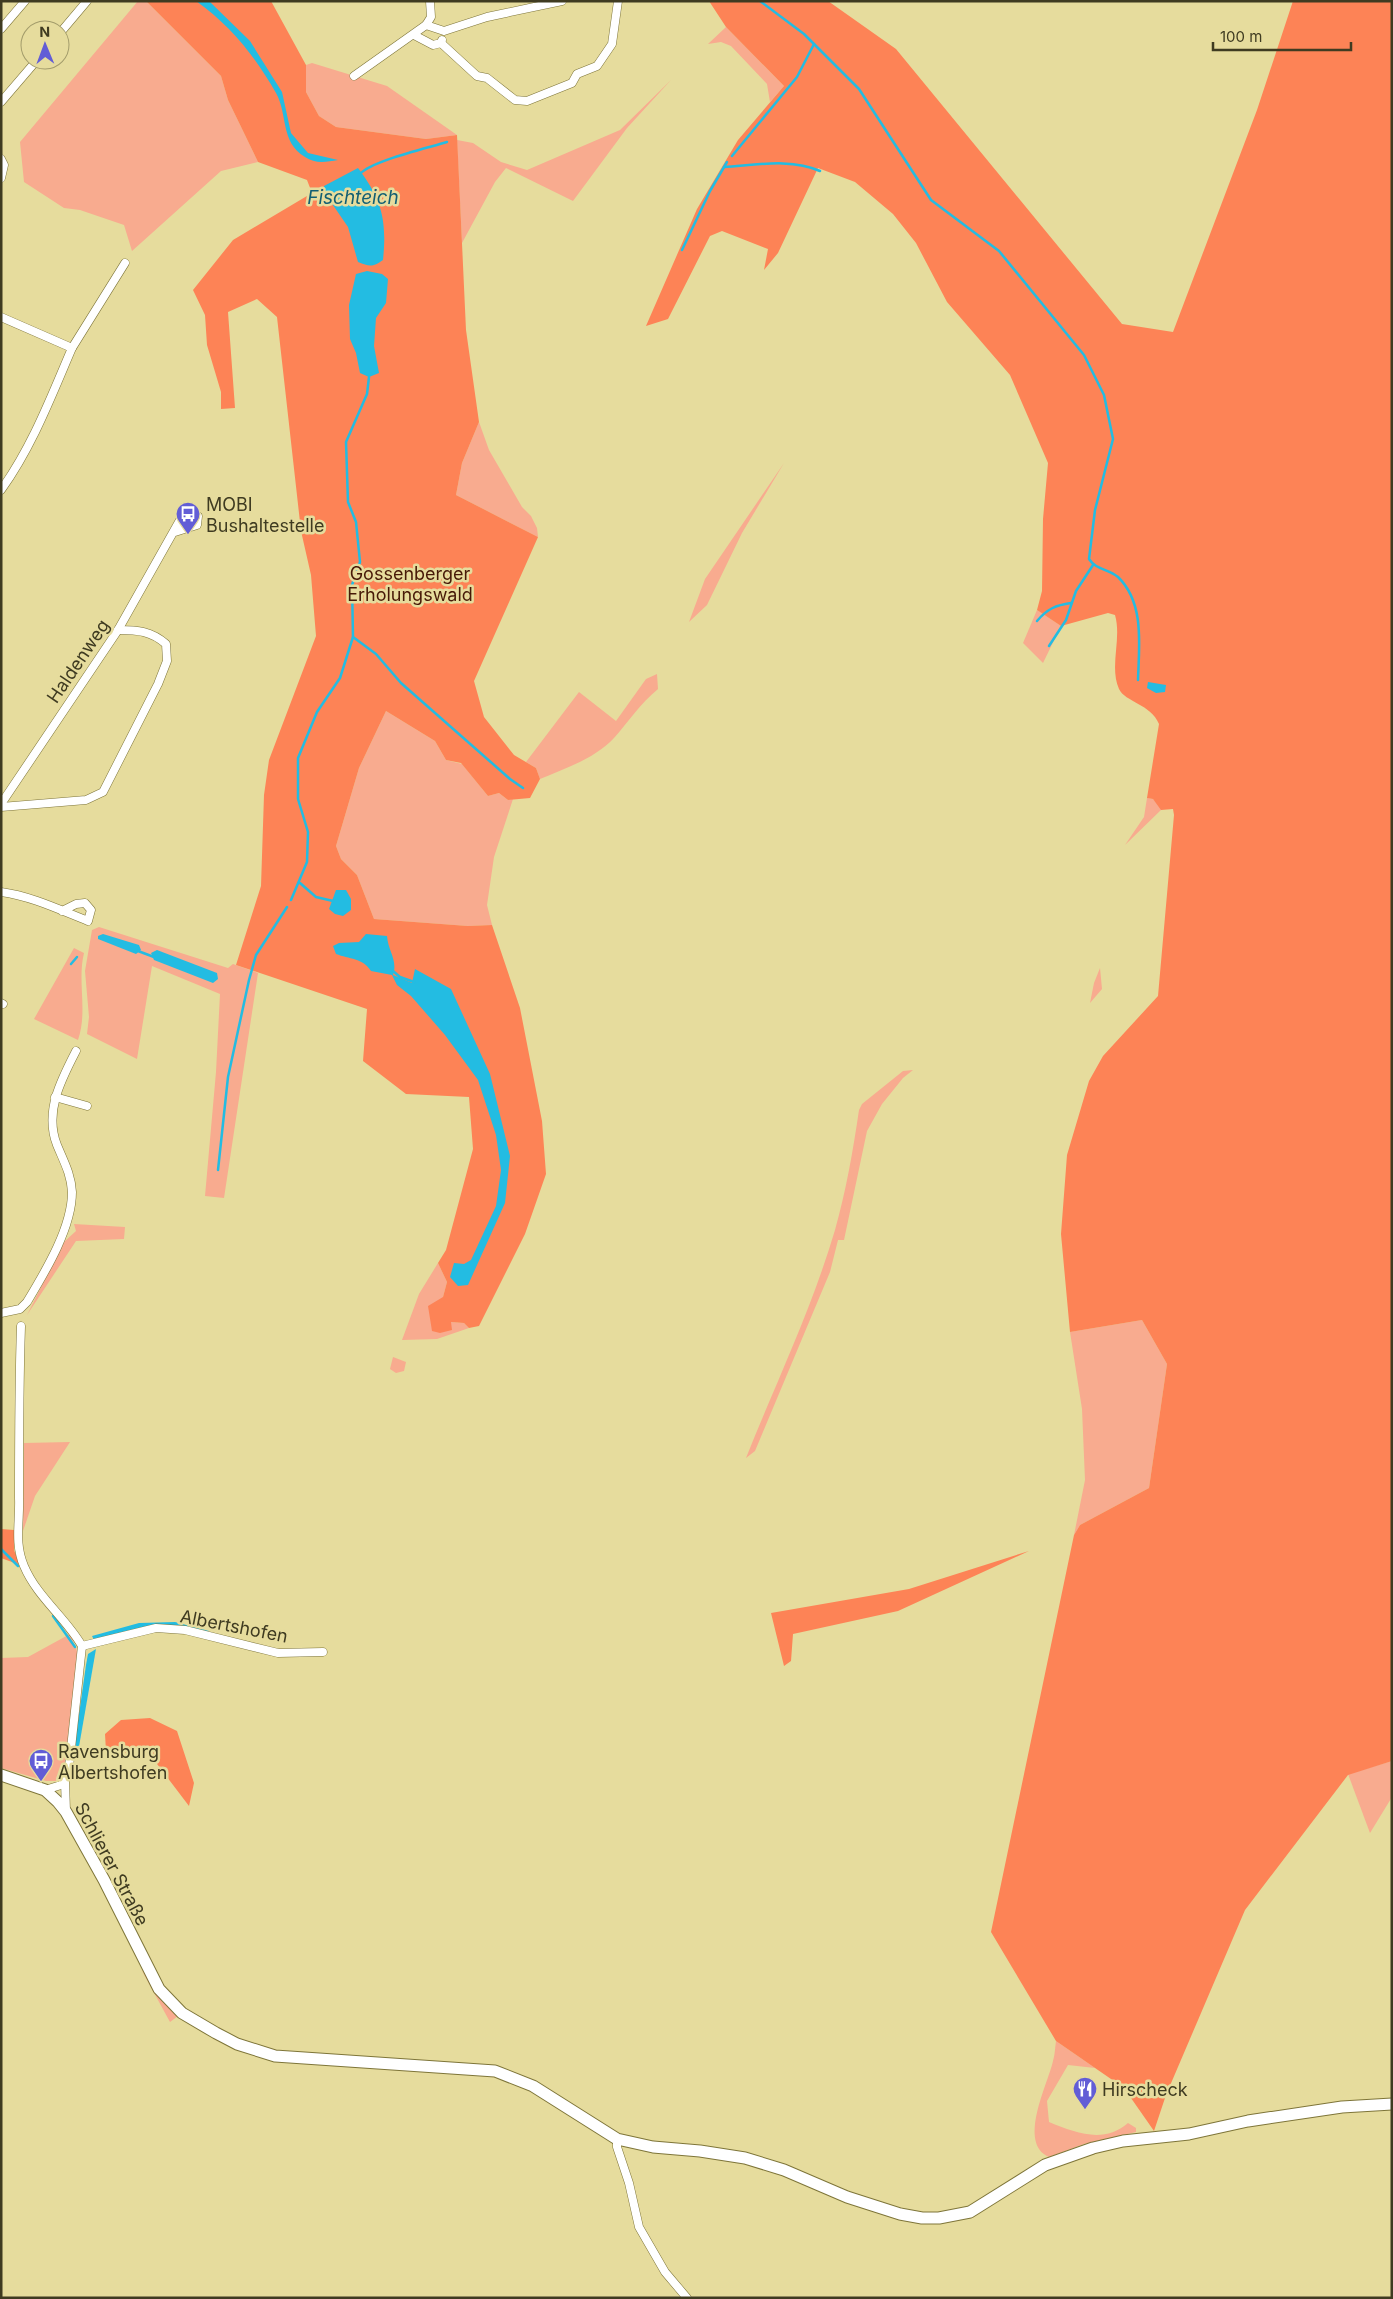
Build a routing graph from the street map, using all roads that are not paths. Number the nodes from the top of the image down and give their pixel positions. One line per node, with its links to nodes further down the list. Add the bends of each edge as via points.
1 (25, 1): 8 (street)
2 (87, 1): 6 (street)
3 (430, 1): 7 (street, via 430,17)
4 (562, 1): 9 (street, via 487,16)
5 (618, 1): 11 (street, via 612,44 597,66 577,74 572,83 527,101 515,100 487,78 477,76)
6 (70, 21)
7 (426, 25): 9 (street); 10 (street)
8 (1, 30)
9 (444, 31): 11 (street)
10 (414, 35): 11 (street, via 427,43); 13 (street)
11 (441, 43)
12 (28, 70): 14 (street)
13 (354, 76)
14 (1, 102)
15 (1, 159): 16 (street, via 4,165)
16 (1, 178)
17 (125, 263): 19 (street)
18 (1, 317): 19 (street)
19 (72, 348): 20 (street, via 38,427 18,466)
20 (1, 490)
21 (175, 532): 22 (street, Haldenweg)
22 (118, 630): 23 (street, Haldenweg); 23 (street, via 154,634 166,644 167,661 103,792 86,800)
23 (1, 805)
24 (1, 892): 25 (street, via 19,894)
25 (62, 911)
26 (76, 1051): 27 (street)
27 (55, 1097): 28 (street); 29 (street, via 53,1130 68,1168 72,1193 66,1227 27,1302 20,1309)
28 (87, 1106)
29 (1, 1313)
30 (20, 1326): 31 (street, via 17,1542 24,1566 37,1589)
31 (82, 1646): 32 (street, Albertshofen, via 156,1628 185,1630 278,1653); 34 (street)
32 (323, 1652)
33 (1, 1775): 35 (main road, Schlierer Straße)
34 (66, 1780): 35 (street); 36 (street)
35 (45, 1790): 36 (main road, Schlierer Straße)
36 (66, 1812): 38 (main road, Schlierer Straße, via 150,1973 169,2002 197,2024 254,2050 301,2059 495,2071 533,2086)
37 (1392, 2104): 38 (main road, Schlierer Straße, via 1332,2108 1093,2148 1039,2169 970,2212 940,2218 900,2214 745,2158 653,2147)
38 (617, 2139): 39 (street, via 639,2227 665,2272)
39 (687, 2298)

